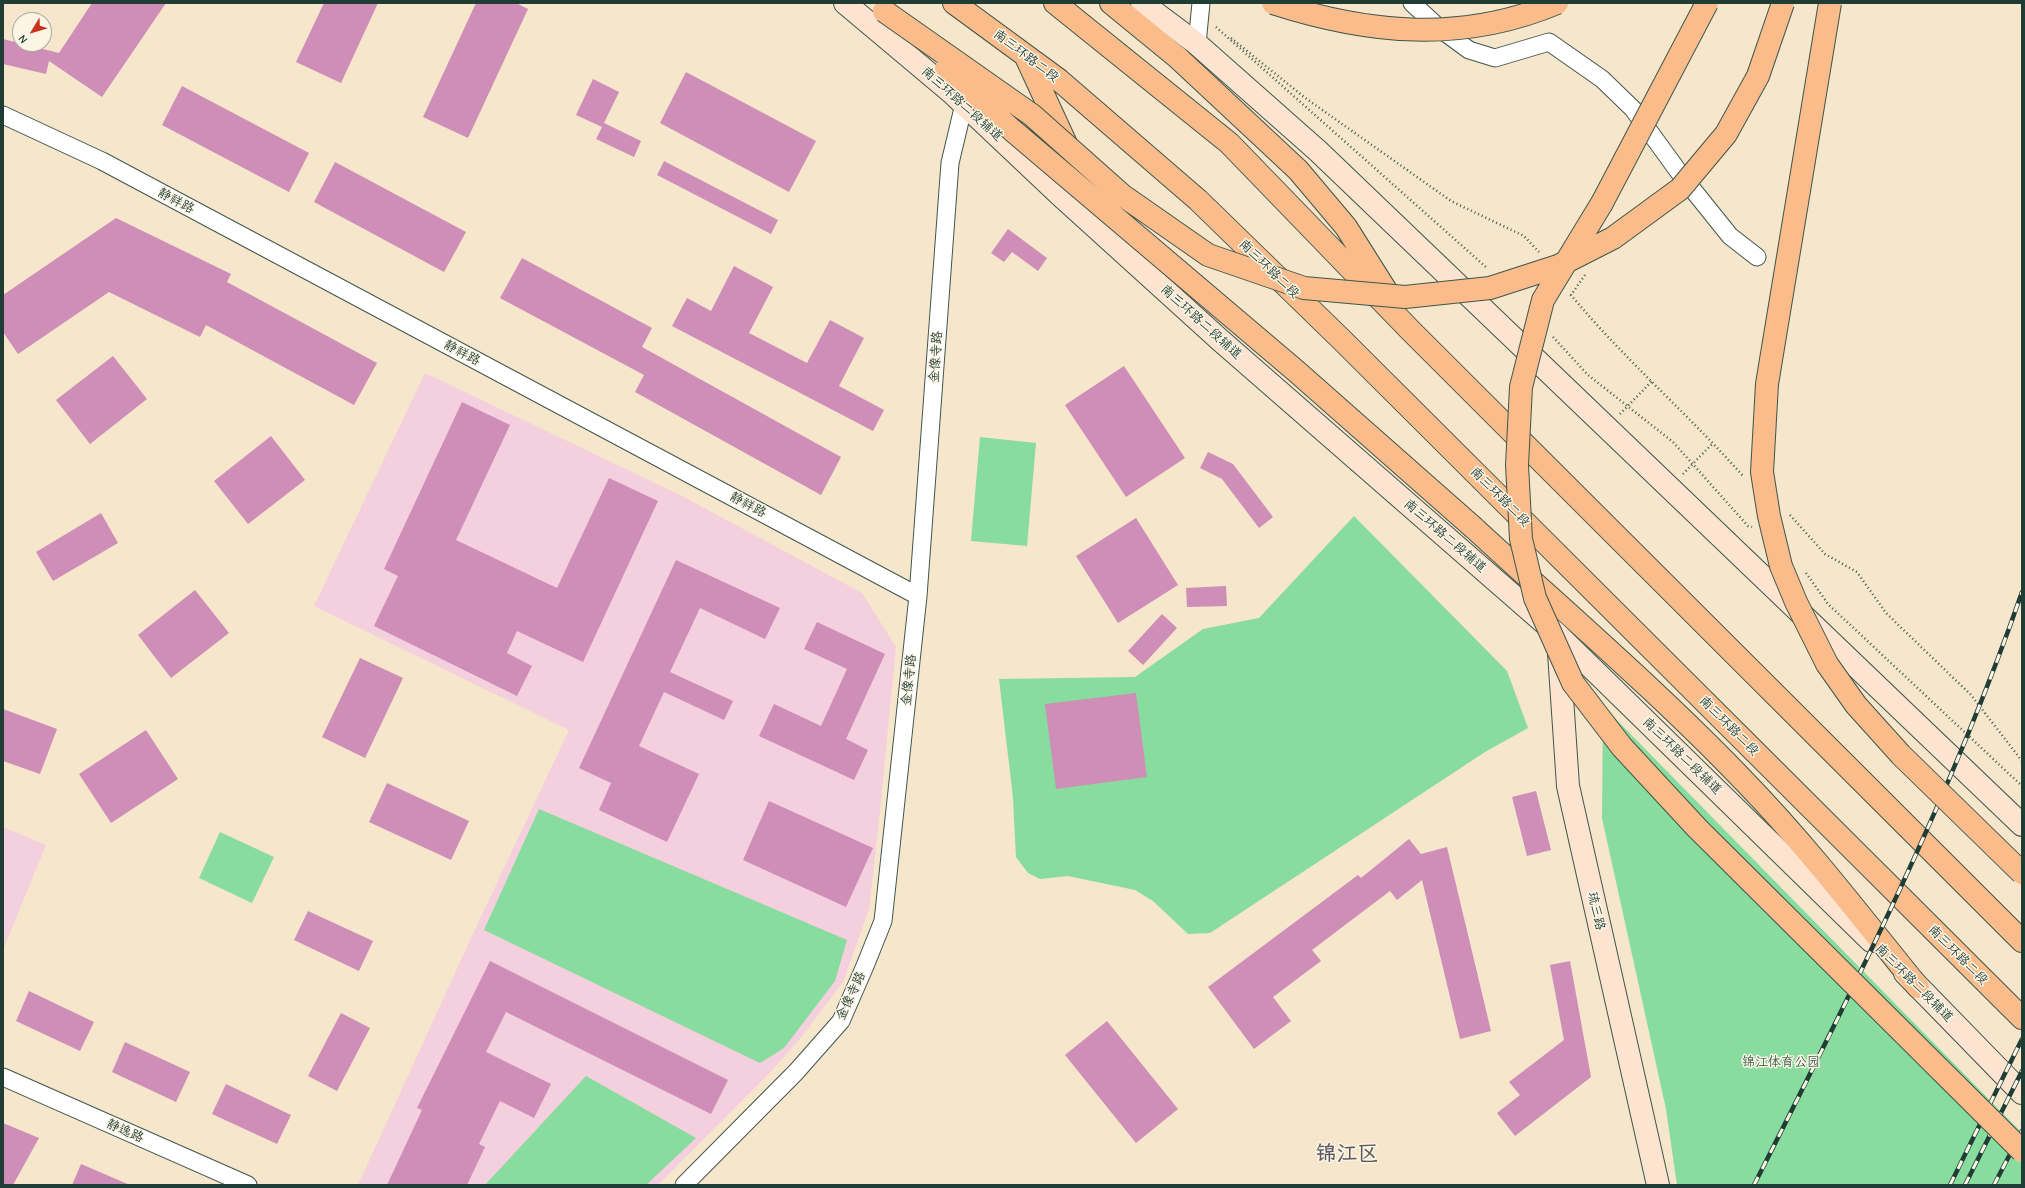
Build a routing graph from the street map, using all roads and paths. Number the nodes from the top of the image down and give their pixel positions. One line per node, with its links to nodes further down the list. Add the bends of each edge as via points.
1 (845, 3): 17 (main road, 南三环路二段辅道)
2 (850, 3): 19 (main road, via 987,95)
3 (954, 3): 16 (highway, 南三环路二段)
4 (1055, 3): 23 (highway, via 1229,143)
5 (1111, 3): 23 (highway, via 1178,58 1298,170 1346,227)
6 (1142, 3): 15 (main road)
7 (1273, 3): 9 (highway, bridge, via 1348,23 1399,30 1452,29 1509,19)
8 (1412, 3): 21 (street, via 1439,28 1469,50 1495,58 1549,42 1602,79 1633,110 1680,175 1730,236)
9 (1557, 3)
10 (1707, 3): 42 (highway, bridge, via 1602,203 1543,300 1520,387 1517,465 1521,540 1535,598 1573,683 1622,747 1697,828)
11 (1783, 3): 13 (highway, bridge, via 1758,76 1726,134 1680,189 1613,238 1558,266 1490,288 1405,297 1304,288 1208,255 1122,195 1032,115)
12 (1830, 3): 36 (highway, bridge, via 1767,384 1762,472 1768,516 1781,566 1796,602 1831,670 1856,704 1901,755)
13 (878, 7): 38 (highway, bridge, via 1012,130 1296,371 1474,528 1694,730 1804,848)
14 (1201, 8): 15 (street); 20 (path, via 1304,97 1451,201 1524,236); 22 (path)
15 (1197, 44): 35 (main road, via 1340,172)
16 (1023, 52): 19 (highway); 39 (highway, 南三环路二段, via 1065,85 1209,210)
17 (964, 104): 26 (main road, 南三环路二段辅道, via 1065,200); 32 (street, 金像寺路, via 950,163)
18 (3, 114): 32 (street, 静祥路, via 102,161)
19 (1085, 184): 26 (main road, via 1185,284)
20 (1543, 256)
21 (1757, 257)
22 (1490, 270)
23 (1411, 331): 37 (highway)
24 (1550, 334): 27 (path, via 1588,375)
25 (1652, 381): 27 (path)
26 (1274, 387): 33 (main road, 南三环路二段辅道)
27 (1628, 406): 29 (path, via 1673,442)
28 (1713, 443): 29 (path)
29 (1693, 464): 30 (path, via 1748,526)
30 (1755, 529)
31 (1806, 572): 34 (path, via 1828,604)
32 (918, 596): 45 (street, 金像寺路, via 883,921 841,1021 796,1072)
33 (1557, 634): 38 (main road, 南三环路二段辅道); 43 (main road, 琉三路, via 1568,786)
34 (2022, 786)
35 (2022, 825)
36 (2022, 873)
37 (2022, 940)
38 (1918, 987): 41 (main road, 南三环路二段辅道)
39 (2022, 1018)
40 (3, 1077): 44 (street, 静逸路)
41 (2022, 1093)
42 (2022, 1151)
43 (1656, 1181)
44 (248, 1185)
45 (684, 1185)

